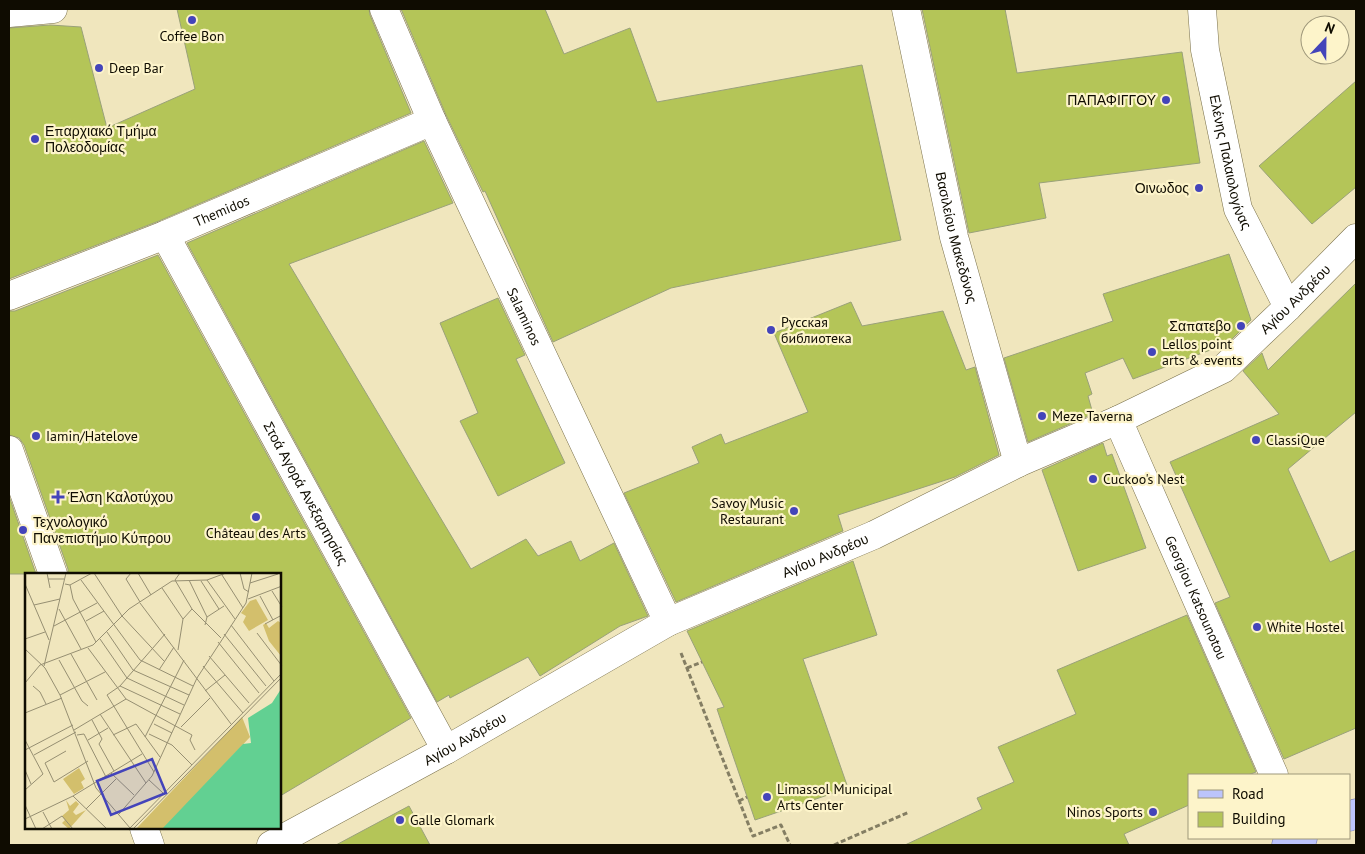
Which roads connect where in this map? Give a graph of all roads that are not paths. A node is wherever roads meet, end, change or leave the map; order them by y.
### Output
1 (53, 9) edge
2 (384, 9) edge
3 (906, 9) edge
4 (1202, 9) edge
5 (9, 14) edge
6 (432, 121) junction
7 (165, 236) junction
8 (1356, 238) edge
9 (9, 296) edge
10 (1288, 307) junction
11 (1118, 420) junction
12 (9, 450) edge
13 (1018, 463) junction
14 (53, 573) edge
15 (668, 622) junction
16 (446, 750) junction
17 (1274, 774) edge
18 (144, 829) edge
19 (150, 845) edge
20 (271, 845) edge

1 - 5 street
2 - 6 street, Salaminos
3 - 13 street, Βασιλείου Μακεδόνος
4 - 10 street, Ελένης Παλαιολογίνας
6 - 7 street, Themidos
6 - 15 street, Salaminos
7 - 9 street, Themidos
7 - 16 street, Στοά Αγορά Ανεξαρτησίας
8 - 10 street, Αγίου Ανδρέου
10 - 11 street, Αγίου Ανδρέου
11 - 13 street, Αγίου Ανδρέου
11 - 17 street, Georgiou Katsounotou
12 - 14 street
13 - 15 street, Αγίου Ανδρέου
15 - 16 street, Αγίου Ανδρέου
16 - 20 street, Αγίου Ανδρέου
18 - 19 street

